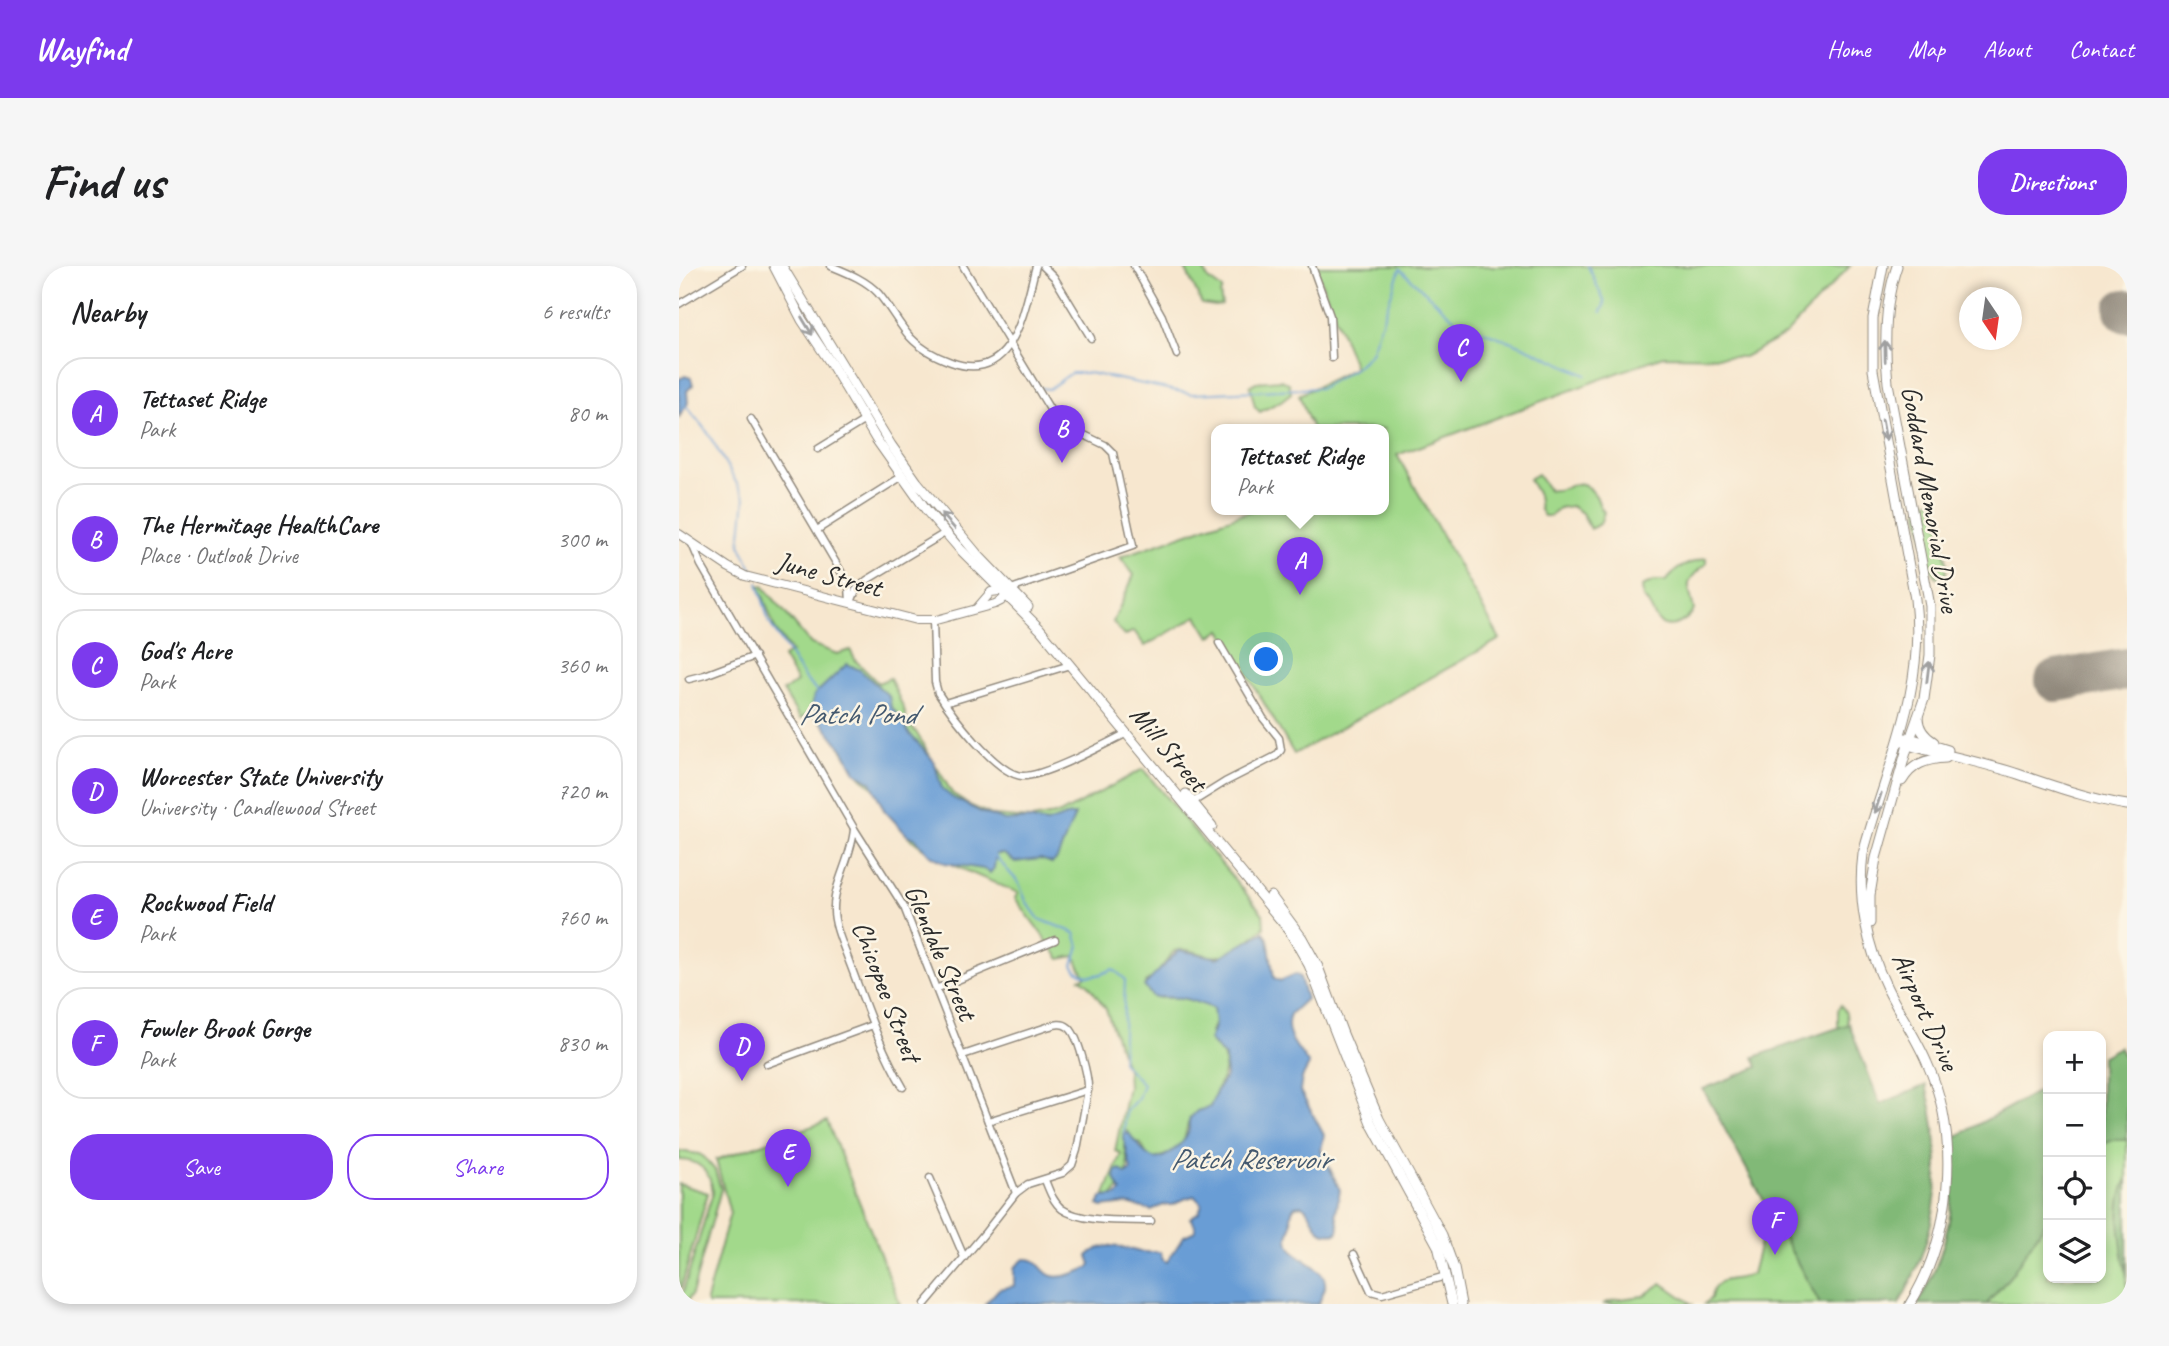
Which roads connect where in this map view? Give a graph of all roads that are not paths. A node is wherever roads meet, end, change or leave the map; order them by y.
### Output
1 (742, 266) edge
2 (775, 266) edge
3 (782, 266) edge
4 (831, 266) edge
5 (964, 266) edge
6 (1036, 266) edge
7 (1043, 266) edge
8 (1134, 266) edge
9 (1312, 266) edge
10 (1883, 266) edge
11 (1897, 266) edge
12 (679, 304) edge
13 (1091, 338) dead end
14 (1010, 344) junction
15 (1177, 355) dead end
16 (1332, 358) dead end
17 (1054, 416) junction
18 (751, 419) dead end
19 (865, 421) junction
20 (1072, 429) junction
21 (817, 449) dead end
22 (901, 477) junction
23 (817, 530) junction
24 (945, 533) junction
25 (679, 534) edge
26 (691, 542) junction
27 (1008, 591) junction
28 (850, 603) junction
29 (933, 620) junction
30 (1219, 643) dead end
31 (755, 656) junction
32 (1070, 665) junction
33 (689, 679) dead end
34 (945, 703) junction
35 (1918, 715) junction
36 (1128, 733) junction
37 (1906, 740) junction
38 (1947, 750) junction
39 (1963, 761) junction
40 (1985, 764) junction
41 (1192, 802) junction
42 (1891, 805) junction
43 (2127, 805) edge
44 (854, 828) junction
45 (1871, 939) junction
46 (1055, 940) dead end
47 (937, 988) junction
48 (1325, 996) junction
49 (873, 1025) junction
50 (963, 1055) junction
51 (767, 1064) dead end
52 (903, 1087) dead end
53 (1088, 1090) junction
54 (988, 1121) junction
55 (930, 1178) dead end
56 (1045, 1180) junction
57 (1016, 1193) junction
58 (1151, 1221) dead end
59 (1354, 1254) dead end
60 (964, 1257) junction
61 (1446, 1276) junction
62 (925, 1304) edge
63 (1452, 1304) edge
64 (1461, 1304) edge
65 (1910, 1304) edge

1 - 12 street
2 -> 19 main road, Mill Street
27 -> 3 main road, Mill Street
4 - 14 street
5 - 14 street
6 - 14 street
7 - 13 street
8 - 15 street
9 - 16 street
10 -> 37 main road, Goddard Memorial Drive
35 -> 11 main road, Goddard Memorial Drive
14 - 17 street
17 - 20 street
17 - 20 street
18 - 23 street
19 - 21 street
19 - 22 main road, Mill Street
20 - 27 street
22 - 23 street
22 - 24 main road, Mill Street
23 - 28 street
24 - 27 main road, Mill Street
24 - 28 street
25 - 26 street, June Street
26 - 28 street, June Street
26 - 31 street, Glendale Street
27 - 29 street, June Street
27 - 32 main road, Mill Street
27 - 41 main road, Mill Street
28 - 29 street, June Street
29 - 34 street
30 - 41 street
31 - 33 street
31 - 44 street, Glendale Street
32 - 34 street
32 - 36 main road, Mill Street
34 - 36 street
35 - 37 main road, Goddard Memorial Drive
35 - 38 main road
36 - 48 main road, Mill Street
37 - 38 main road, Airport Drive
37 - 39 main road, Airport Drive
37 - 42 main road, Airport Drive
37 -> 45 main road, Airport Drive
38 - 40 main road, Airport Drive
39 - 40 main road, Airport Drive
39 - 42 main road, Airport Drive
40 - 43 main road, Airport Drive
41 - 48 main road, Mill Street
42 - 45 main road, Airport Drive
44 - 47 street, Glendale Street
44 - 49 street, Chicopee Street
45 - 65 main road, Airport Drive
46 - 47 street
47 - 50 street, Glendale Street
48 - 61 main road, Mill Street
48 - 64 main road, Mill Street
49 - 51 street
49 - 52 street, Chicopee Street
50 - 53 street
50 - 54 street, Glendale Street
53 - 54 street
53 - 56 street
54 - 57 street, Glendale Street
55 - 60 street
56 - 57 street
56 - 58 street
57 - 60 street
59 - 61 street
60 - 62 street
61 - 63 main road, Mill Street

